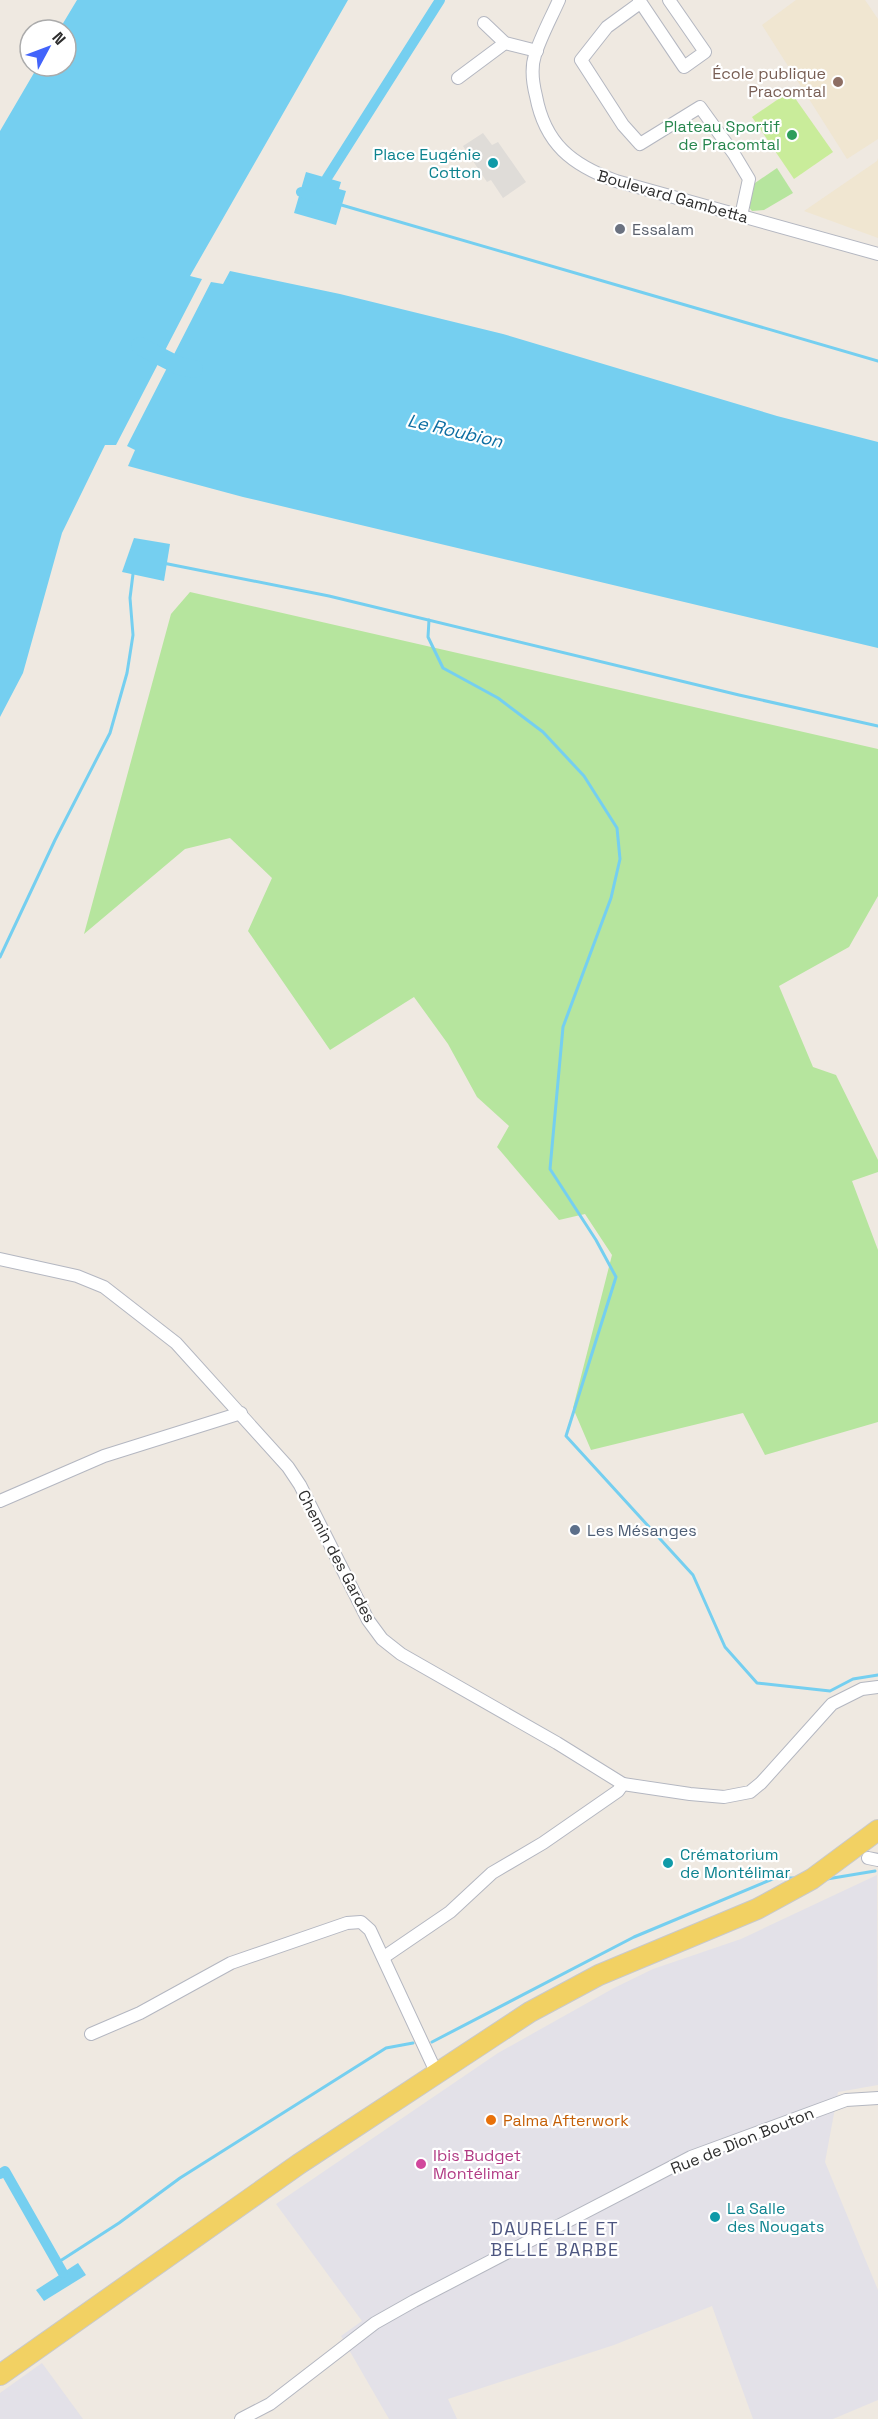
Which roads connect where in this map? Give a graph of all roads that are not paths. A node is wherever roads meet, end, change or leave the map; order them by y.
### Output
1 (560, 0) edge
2 (669, 0) edge
3 (640, 1) edge
4 (484, 23) dead end
5 (505, 44) junction
6 (537, 51) junction
7 (458, 78) dead end
8 (741, 216) junction
9 (878, 254) edge
10 (0, 1258) edge
11 (241, 1413) junction
12 (0, 1501) edge
13 (878, 1687) edge
14 (624, 1784) junction
15 (878, 1830) edge
16 (384, 1957) junction
17 (91, 2034) dead end
18 (436, 2074) junction
19 (878, 2098) edge
20 (0, 2375) edge
21 (242, 2419) edge

1 - 6 street, Boulevard Gambetta
2 - 3 street
3 - 8 street
4 - 5 street
5 - 6 street
5 - 7 street
6 - 8 street, Boulevard Gambetta
8 - 9 street, Boulevard Gambetta
10 - 11 street, Chemin des Gardes
11 - 12 street
11 - 14 street, Chemin des Gardes
13 - 14 street, Chemin des Gardes
14 - 16 street
15 - 18 main road
16 - 17 street
16 - 18 street
18 - 20 main road
19 - 21 street, Rue de Dion Bouton

